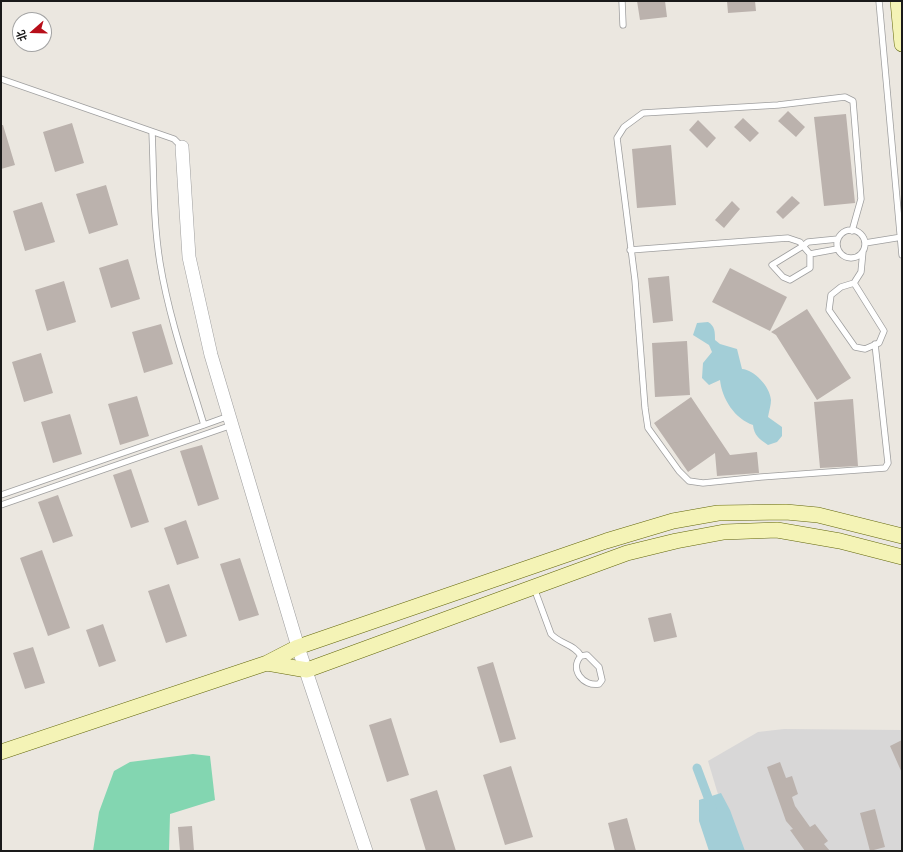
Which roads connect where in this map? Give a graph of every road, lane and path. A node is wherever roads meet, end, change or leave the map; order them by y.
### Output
1 (622, 1) edge
2 (879, 1) edge
3 (898, 1) edge
4 (623, 25) dead end
5 (902, 44) edge
6 (1, 79) edge
7 (152, 132) junction
8 (182, 147) joint
9 (852, 230) junction
10 (901, 237) edge
11 (838, 239) junction
12 (865, 243) junction
13 (803, 246) junction
14 (837, 249) junction
15 (630, 250) junction
16 (863, 251) junction
17 (810, 254) junction
18 (902, 255) edge
19 (854, 283) junction
20 (875, 344) junction
21 (231, 421) junction
22 (204, 425) junction
23 (1, 495) edge
24 (1, 505) edge
25 (902, 536) edge
26 (902, 557) edge
27 (533, 587) junction
28 (298, 647) junction
29 (581, 656) junction
30 (267, 663) junction
31 (307, 670) junction
32 (1, 752) edge
33 (366, 851) edge

1 - 4 lane
2 - 10 lane
3 - 5 main road
6 - 7 lane
7 - 8 lane
7 - 22 lane
8 - 21 street
9 - 11 lane
9 - 12 lane
9 - 15 lane
10 - 12 lane
10 - 18 lane
11 - 13 lane
11 - 14 lane
12 - 16 lane
13 - 15 lane
13 - 17 lane
13 - 17 lane
14 - 16 lane
14 - 17 lane
15 - 20 lane
16 - 19 lane
19 - 20 lane
19 - 20 lane
21 - 22 lane
21 - 24 lane
21 - 28 street
22 - 23 lane
25 - 28 main road
26 - 27 main road
27 - 29 lane
27 - 31 main road
28 - 30 main road
28 - 31 street
29 - 29 lane
30 - 31 main road
30 - 32 main road
31 - 33 street

